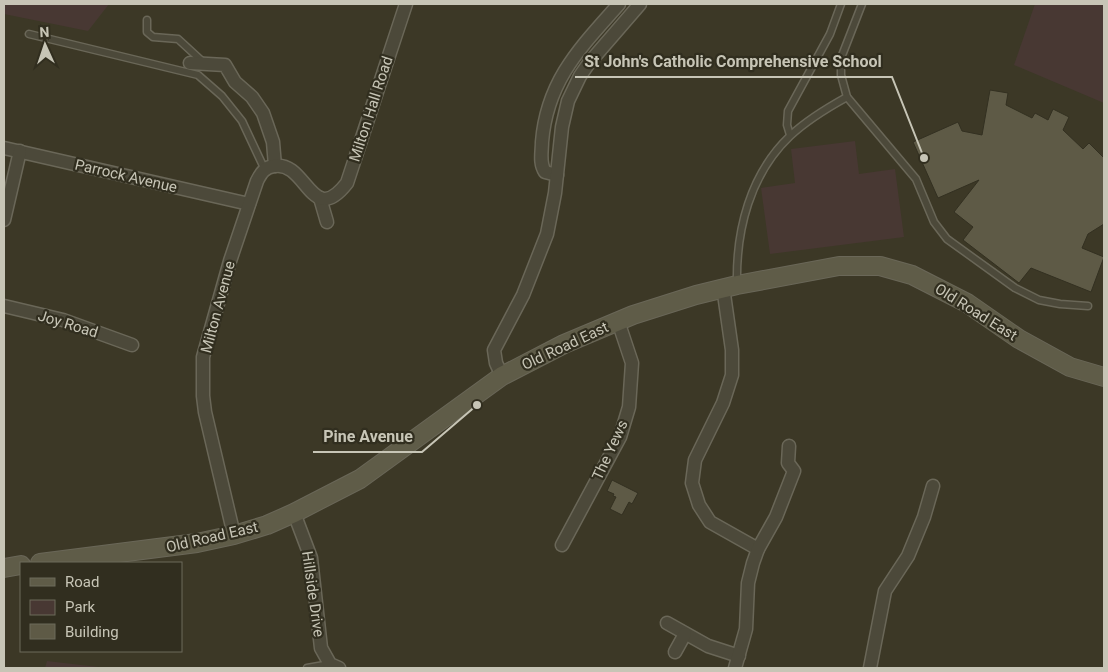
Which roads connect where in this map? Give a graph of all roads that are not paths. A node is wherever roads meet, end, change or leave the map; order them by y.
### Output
1 (406, 4) edge
2 (619, 4) edge
3 (640, 4) edge
4 (841, 4) edge
5 (862, 4) edge
6 (147, 20) dead end
7 (29, 34) dead end
8 (197, 64) joint
9 (847, 97) junction
10 (790, 135) junction
11 (4, 148) edge
12 (20, 151) junction
13 (270, 168) junction
14 (557, 175) junction
15 (320, 198) junction
16 (249, 204) junction
17 (4, 220) edge
18 (327, 222) dead end
19 (730, 286) junction
20 (4, 306) edge
21 (1088, 306) dead end
22 (618, 321) junction
23 (132, 344) dead end
24 (502, 376) junction
25 (1104, 377) edge
26 (789, 446) dead end
27 (933, 486) dead end
28 (294, 513) junction
29 (234, 535) junction
30 (562, 545) dead end
31 (758, 549) junction
32 (48, 562) edge
33 (20, 566) edge
34 (4, 568) edge
35 (667, 623) dead end
36 (685, 634) junction
37 (674, 652) dead end
38 (737, 662) edge
39 (334, 666) edge
40 (307, 668) edge
41 (870, 668) edge

1 - 15 street, Milton Hall Road
2 - 14 street
3 - 14 street
4 - 10 lane
5 - 9 lane
6 - 8 lane
7 - 13 lane
8 - 13 street
9 - 10 lane
9 - 21 lane
10 - 19 lane
11 - 12 street, Parrock Avenue
12 - 16 street, Parrock Avenue
12 - 17 street
13 - 15 street
13 - 16 street, Milton Avenue
14 - 24 street
15 - 18 street
16 - 29 street, Milton Avenue
19 - 22 main road, Old Road East
19 - 25 main road, Old Road East
19 - 31 street
20 - 23 street, Joy Road
22 - 24 main road, Old Road East
22 - 30 street, The Yews
24 - 28 main road, Old Road East
26 - 31 street
27 - 41 street
28 - 29 main road, Old Road East
28 - 39 street, Hillside Drive
29 - 32 main road, Old Road East
31 - 38 street
33 - 34 main road
35 - 36 street
36 - 37 street
36 - 38 street
39 - 40 lane

